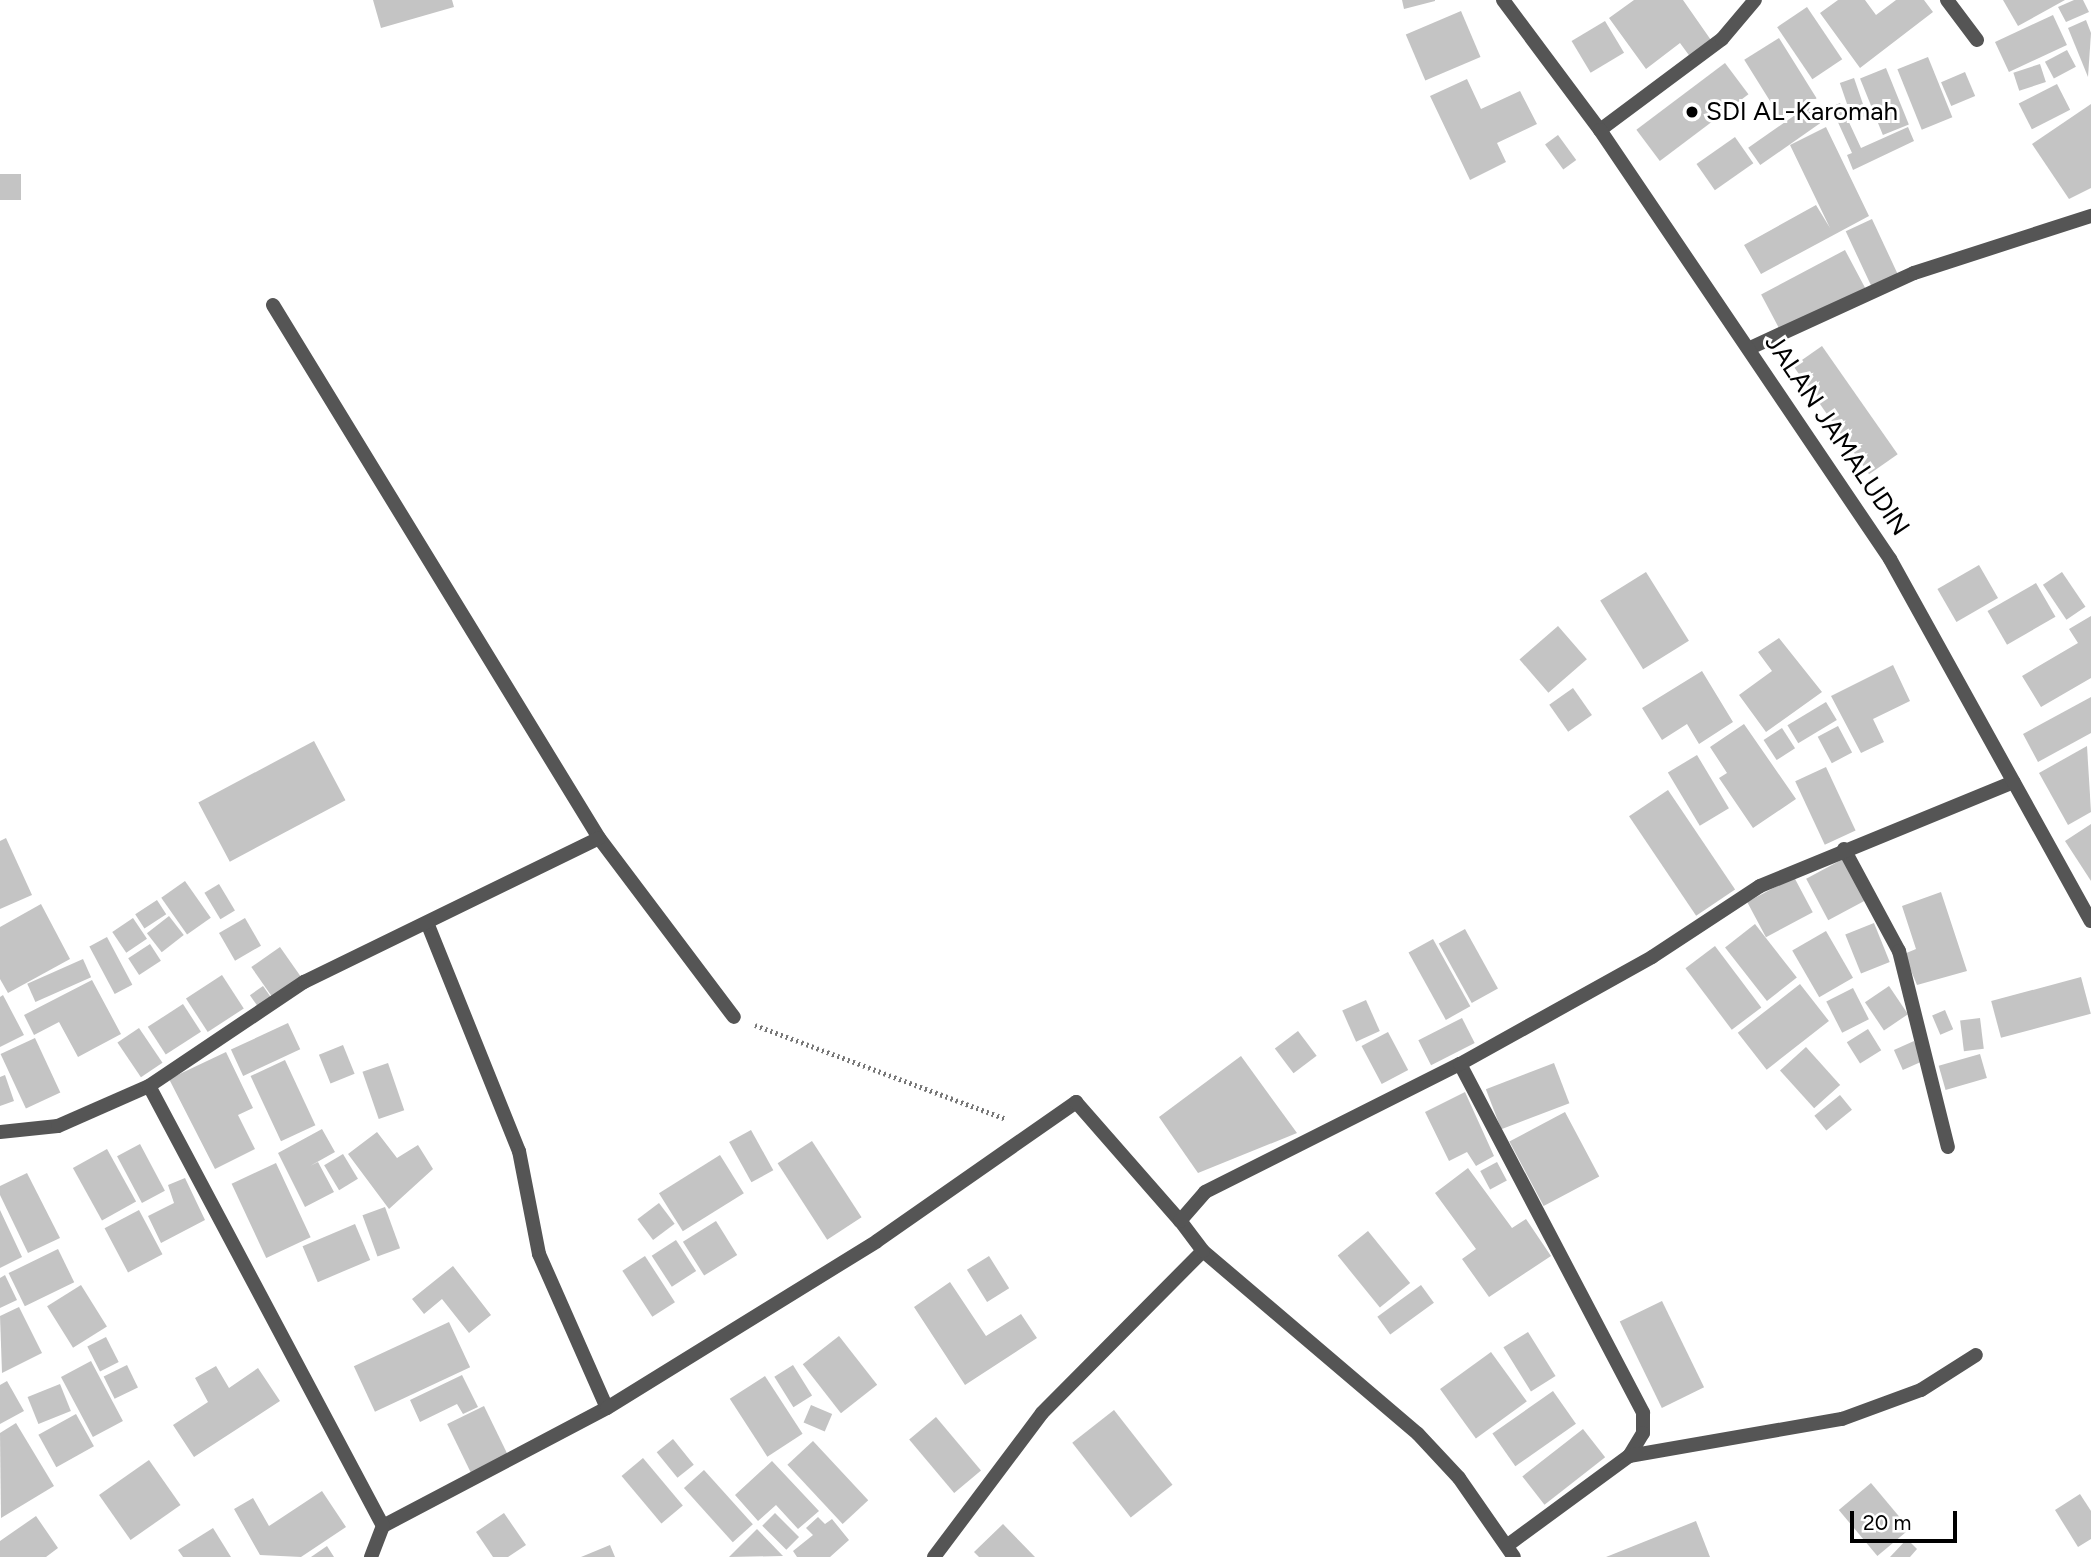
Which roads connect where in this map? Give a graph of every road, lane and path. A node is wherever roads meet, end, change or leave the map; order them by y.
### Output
1 (1503, 0) edge
2 (1755, 0) edge
3 (1947, 0) edge
4 (1977, 40) dead end
5 (1600, 130) junction
6 (2091, 216) edge
7 (273, 305) dead end
8 (1750, 348) junction
9 (2014, 782) junction
10 (599, 838) junction
11 (1844, 849) junction
12 (2091, 921) edge
13 (428, 925) junction
14 (734, 1017) joint
15 (1460, 1064) junction
16 (149, 1086) junction
17 (1040, 1129) junction
18 (0, 1132) edge
19 (1948, 1147) dead end
20 (1180, 1222) junction
21 (1203, 1251) junction
22 (1976, 1354) dead end
23 (607, 1408) junction
24 (1629, 1456) junction
25 (383, 1525) junction
26 (1511, 1551) edge
27 (371, 1557) edge
28 (934, 1557) edge

1 - 5 street, JALAN JAMALUDIN
2 - 5 street
3 - 4 street
5 - 8 street, JALAN JAMALUDIN
6 - 8 street
7 - 10 street
8 - 9 street, JALAN JAMALUDIN
9 - 11 street
9 - 12 street, JALAN JAMALUDIN
10 - 13 street
10 - 14 street
11 - 15 street
11 - 19 street
13 - 16 street
13 - 23 street
14 - 17 path
15 - 20 street
15 - 24 street
16 - 18 street
16 - 25 street
17 - 20 street
17 - 23 street
20 - 21 street
21 - 26 street
21 - 28 street
22 - 24 street
23 - 25 street
24 - 26 street
25 - 27 street

